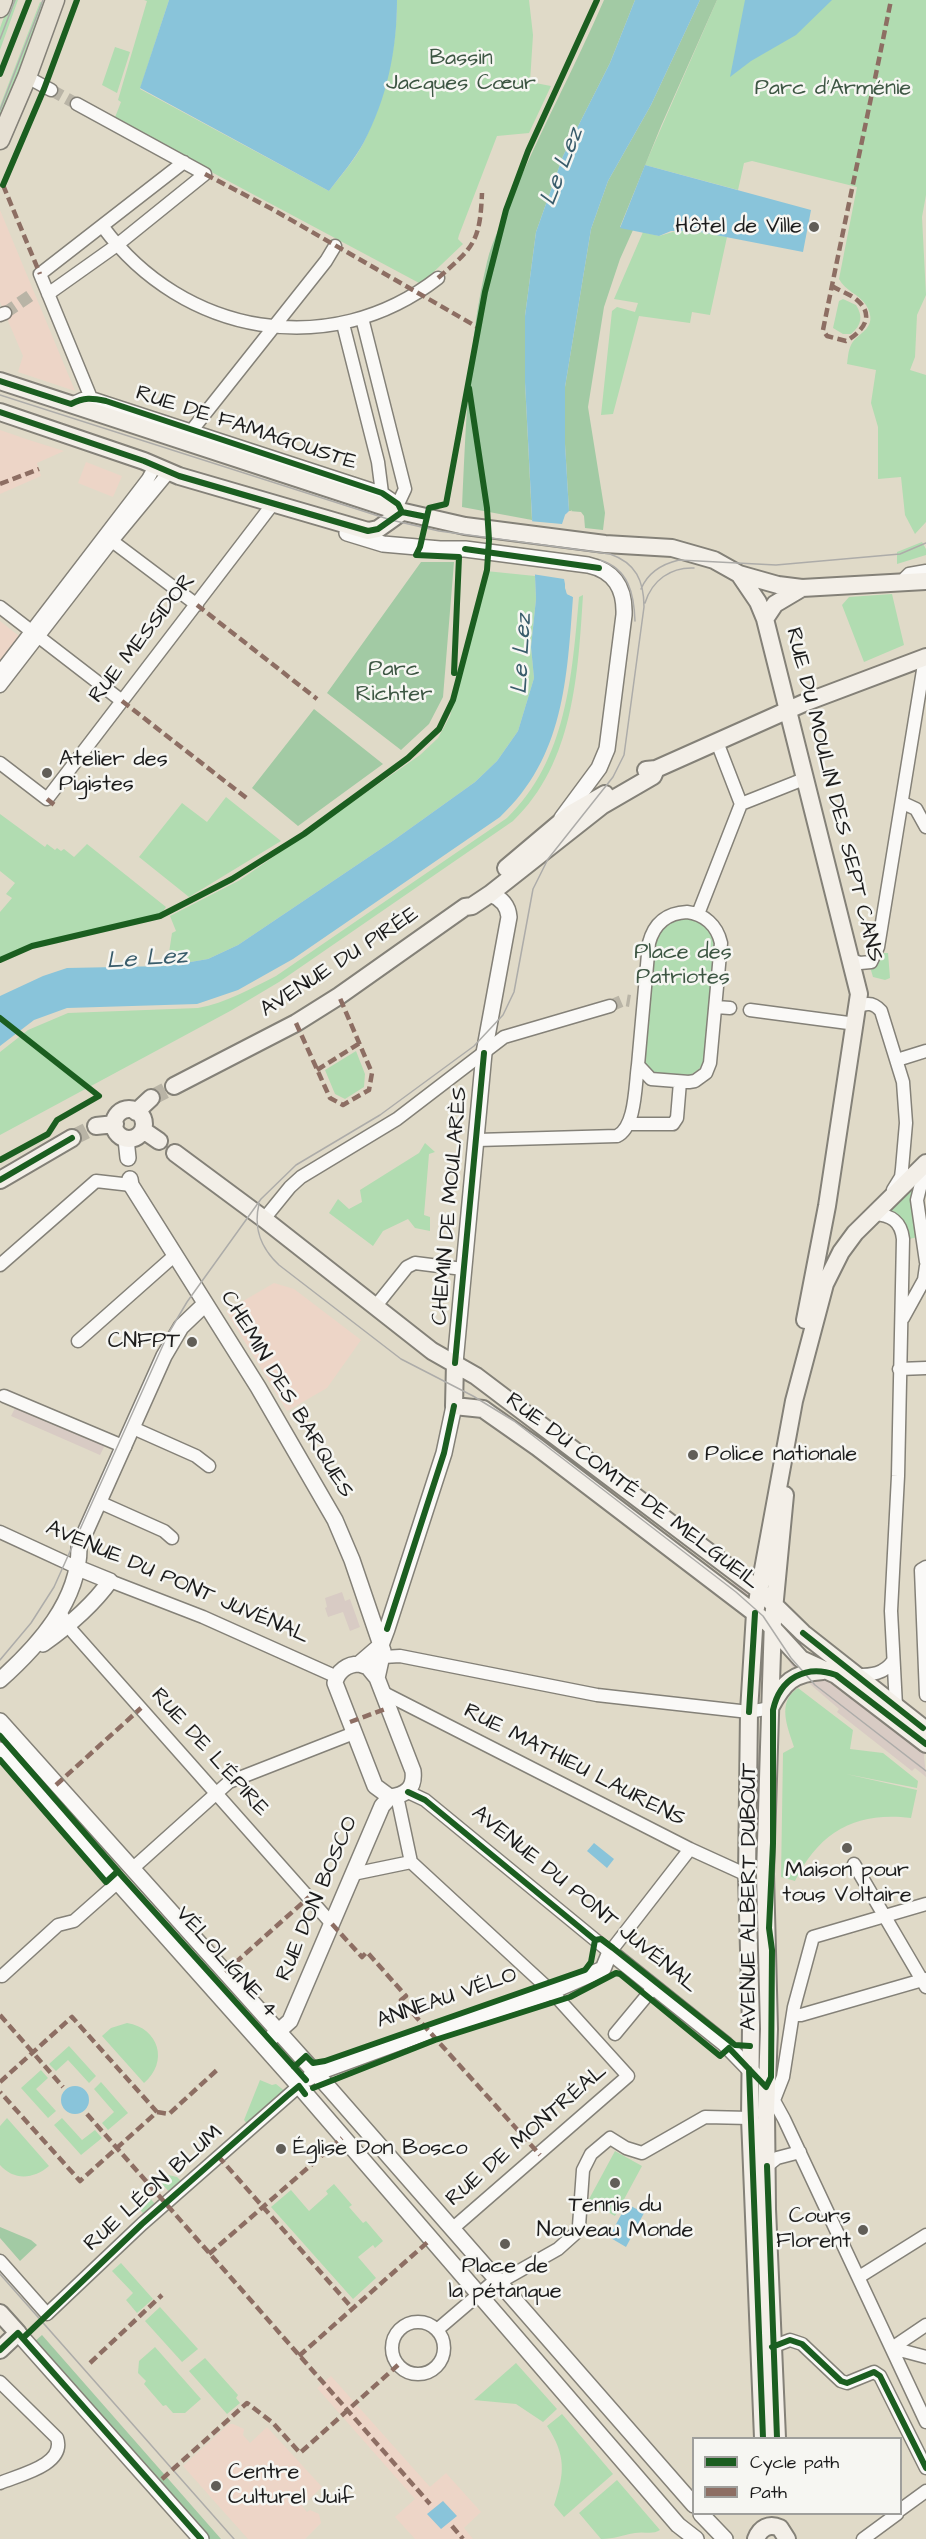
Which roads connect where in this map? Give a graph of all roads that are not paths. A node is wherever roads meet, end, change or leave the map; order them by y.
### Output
1 (3, 0) edge
2 (55, 0) edge
3 (0, 8) edge
4 (27, 77) junction
5 (51, 90) tunnel mouth
6 (77, 104) tunnel mouth
7 (0, 140) edge
8 (184, 162) junction
9 (103, 227) junction
10 (117, 245) junction
11 (334, 246) dead end
12 (438, 278) dead end
13 (42, 287) junction
14 (362, 318) junction
15 (343, 324) junction
16 (272, 326) junction
17 (0, 381) edge
18 (91, 398) junction
19 (71, 404) junction
20 (0, 412) edge
21 (192, 430) junction
22 (162, 469) junction
23 (382, 493) junction
24 (272, 505) junction
25 (400, 508) junction
26 (112, 541) junction
27 (926, 571) edge
28 (739, 574) junction
29 (903, 581) junction
30 (926, 581) edge
31 (802, 588) junction
32 (197, 605) junction
33 (0, 607) edge
34 (763, 613) junction
35 (35, 634) junction
36 (926, 657) edge
37 (0, 672) edge
38 (0, 687) edge
39 (122, 701) junction
40 (787, 711) junction
41 (717, 742) junction
42 (0, 763) edge
43 (656, 769) junction
44 (804, 779) junction
45 (903, 803) junction
46 (741, 804) junction
47 (561, 822) junction
48 (926, 827) edge
49 (490, 894) junction
50 (465, 908) junction
51 (698, 914) junction
52 (852, 960) junction
53 (859, 1000) junction
54 (630, 1001) tunnel mouth
55 (644, 1002) junction
56 (610, 1006) tunnel mouth
57 (717, 1007) junction
58 (730, 1008) dead end
59 (750, 1010) dead end
60 (856, 1024) junction
61 (926, 1051) edge
62 (484, 1053) junction
63 (897, 1060) junction
64 (638, 1065) junction
65 (680, 1082) junction
66 (174, 1086) tunnel mouth
67 (151, 1098) tunnel mouth
68 (136, 1112) junction
69 (115, 1124) junction
70 (629, 1124) junction
71 (96, 1126) tunnel mouth
72 (143, 1130) junction
73 (72, 1138) tunnel mouth
74 (126, 1139) junction
75 (477, 1140) junction
76 (159, 1141) dead end
77 (175, 1153) dead end
78 (128, 1158) dead end
79 (926, 1163) edge
80 (0, 1180) edge
81 (131, 1182) joint
82 (877, 1211) junction
83 (264, 1219) junction
84 (825, 1220) junction
85 (855, 1233) junction
86 (926, 1250) edge
87 (903, 1252) junction
88 (174, 1256) junction
89 (926, 1264) edge
90 (0, 1265) edge
91 (463, 1269) junction
92 (205, 1304) junction
93 (375, 1307) junction
94 (903, 1318) junction
95 (78, 1341) dead end
96 (455, 1363) junction
97 (926, 1368) edge
98 (899, 1369) junction
99 (4, 1396) dead end
100 (794, 1401) junction
101 (454, 1406) junction
102 (133, 1428) junction
103 (788, 1435) junction
104 (125, 1447) junction
105 (209, 1466) dead end
106 (99, 1502) junction
107 (3, 1532) edge
108 (172, 1538) dead end
109 (765, 1549) junction
110 (926, 1567) edge
111 (78, 1568) junction
112 (735, 1572) junction
113 (110, 1581) junction
114 (759, 1590) junction
115 (774, 1604) junction
116 (61, 1607) junction
117 (755, 1613) junction
118 (67, 1625) junction
119 (774, 1628) junction
120 (382, 1651) junction
121 (31, 1652) junction
122 (925, 1654) edge
123 (893, 1661) junction
124 (359, 1664) junction
125 (824, 1671) junction
126 (856, 1675) junction
127 (337, 1677) junction
128 (0, 1680) edge
129 (380, 1685) junction
130 (926, 1695) edge
131 (896, 1706) junction
132 (770, 1708) junction
133 (749, 1712) junction
134 (0, 1721) edge
135 (925, 1731) edge
136 (748, 1732) junction
137 (769, 1732) junction
138 (354, 1733) junction
139 (0, 1750) edge
140 (217, 1794) junction
141 (398, 1795) junction
142 (690, 1849) junction
143 (411, 1863) junction
144 (854, 1864) dead end
145 (132, 1869) junction
146 (353, 1874) junction
147 (747, 1875) junction
148 (112, 1887) junction
149 (926, 1904) edge
150 (885, 1917) junction
151 (332, 1924) junction
152 (610, 1952) junction
153 (2, 1976) dead end
154 (925, 1982) edge
155 (654, 1987) junction
156 (552, 1992) junction
157 (793, 2014) junction
158 (769, 2030) junction
159 (278, 2031) junction
160 (615, 2034) dead end
161 (263, 2046) junction
162 (750, 2046) junction
163 (729, 2048) junction
164 (749, 2069) junction
165 (316, 2073) junction
166 (298, 2086) junction
167 (770, 2093) junction
168 (750, 2118) junction
169 (800, 2152) junction
170 (766, 2166) junction
171 (402, 2172) junction
172 (386, 2188) junction
173 (452, 2229) junction
174 (926, 2235) edge
175 (0, 2261) edge
176 (859, 2277) junction
177 (497, 2281) junction
178 (477, 2295) junction
179 (0, 2313) edge
180 (926, 2325) edge
181 (437, 2330) junction
182 (18, 2333) junction
183 (772, 2348) junction
184 (892, 2348) junction
185 (0, 2350) edge
186 (926, 2358) edge
187 (0, 2382) edge
188 (926, 2422) edge
189 (763, 2437) edge
190 (777, 2437) edge
191 (926, 2468) edge
192 (0, 2483) edge
193 (926, 2491) edge
194 (692, 2504) edge
195 (902, 2509) edge
196 (692, 2512) edge
197 (702, 2515) edge
198 (783, 2515) edge
199 (896, 2515) edge
200 (678, 2525) junction
201 (762, 2527) edge
202 (785, 2535) edge
203 (201, 2539) edge
204 (696, 2539) edge
205 (725, 2539) edge
206 (863, 2539) edge

1 - 3 main road
2 - 4 main road
4 - 5 street
4 - 7 main road
6 - 8 street
8 - 9 street
8 - 10 street
9 - 10 street
9 - 13 street
10 - 13 street
10 - 16 street
11 - 16 street
12 - 14 street
13 - 18 street
14 - 15 street
14 - 25 street
15 - 16 street
15 - 23 street
16 - 21 street
17 - 19 main road
18 - 19 street
18 - 21 street, RUE DE FAMAGOUSTE
19 - 25 main road
20 - 22 main road
21 - 23 street, RUE DE FAMAGOUSTE
22 - 24 main road
22 - 26 street
22 - 35 street
23 - 25 street, RUE DE FAMAGOUSTE
24 - 25 main road
24 - 32 street, RUE MESSIDOR
24 - 47 street, AVENUE DU PIRÉE
25 - 28 main road
26 - 32 street
26 - 35 street
27 - 29 street
28 - 31 main road
28 - 34 main road, RUE DU MOULIN DES SEPT CANS
29 - 30 main road
29 - 31 main road
31 - 34 main road
32 - 39 street, RUE MESSIDOR
33 - 35 street
34 - 40 main road, RUE DU MOULIN DES SEPT CANS
35 - 37 street
35 - 38 street
35 - 39 street
36 - 40 main road
36 - 45 street
39 - 42 street, RUE MESSIDOR
40 - 41 main road
40 - 44 main road, RUE DU MOULIN DES SEPT CANS
41 - 43 main road
41 - 46 street
43 - 47 main road
43 - 49 main road, AVENUE DU PIRÉE
44 - 46 street
44 - 52 main road, RUE DU MOULIN DES SEPT CANS
45 - 48 street
45 - 52 street
46 - 51 street
47 - 50 main road, AVENUE DU PIRÉE
49 - 50 main road, AVENUE DU PIRÉE
49 - 62 street, CHEMIN DE MOULARÈS
50 - 66 main road, AVENUE DU PIRÉE
51 - 55 street
51 - 57 street
52 - 53 main road, RUE DU MOULIN DES SEPT CANS
53 - 60 main road, RUE DU MOULIN DES SEPT CANS
53 - 63 street
54 - 55 street
55 - 64 street
56 - 62 street
57 - 58 street
57 - 65 street
59 - 60 street
60 - 84 main road, RUE DU MOULIN DES SEPT CANS
61 - 63 street
62 - 75 street, CHEMIN DE MOULARÈS
62 - 83 street
63 - 82 street
64 - 65 street
64 - 70 street
65 - 70 street
67 - 68 main road
68 - 69 main road
68 - 72 main road
69 - 71 main road
69 - 74 main road
70 - 75 street
72 - 74 main road
72 - 76 main road
73 - 80 main road
74 - 78 street
75 - 91 street, CHEMIN DE MOULARÈS
77 - 83 main road, RUE DU COMTÉ DE MELGUEIL
79 - 82 main road, AVENUE ALBERT DUBOUT
79 - 86 street
81 - 88 street, CHEMIN DES BARQUES
81 - 90 street
82 - 85 main road, AVENUE ALBERT DUBOUT
82 - 87 street
83 - 93 main road, RUE DU COMTÉ DE MELGUEIL
84 - 85 main road
84 - 100 main road, RUE DU MOULIN DES SEPT CANS
85 - 100 main road, AVENUE ALBERT DUBOUT
86 - 87 street
86 - 89 street
87 - 94 street
88 - 92 street, CHEMIN DES BARQUES
88 - 95 street
89 - 94 street
91 - 93 street
91 - 96 street, CHEMIN DE MOULARÈS
92 - 102 street
92 - 120 street, CHEMIN DES BARQUES
93 - 96 main road, RUE DU COMTÉ DE MELGUEIL
94 - 98 street
96 - 101 main road, CHEMIN DE MOULARÈS
96 - 112 main road, RUE DU COMTÉ DE MELGUEIL
97 - 98 street
98 - 123 street
99 - 104 street
100 - 103 main road, AVENUE ALBERT DUBOUT
101 - 117 main road, RUE DU COMTÉ DE MELGUEIL
101 - 120 street, CHEMIN DE MOULARÈS
102 - 104 street
102 - 105 street
103 - 109 main road, AVENUE ALBERT DUBOUT
103 - 115 main road, AVENUE ALBERT DUBOUT
104 - 106 street
106 - 108 street
106 - 111 street
107 - 111 street, AVENUE DU PONT JUVÉNAL
109 - 112 main road
109 - 114 main road, AVENUE ALBERT DUBOUT
110 - 122 street
111 - 113 street, AVENUE DU PONT JUVÉNAL
111 - 116 street
112 - 114 main road, RUE DU COMTÉ DE MELGUEIL
113 - 118 street
113 - 127 street, AVENUE DU PONT JUVÉNAL
114 - 115 main road, RUE DU COMTÉ DE MELGUEIL
114 - 117 main road, AVENUE ALBERT DUBOUT
115 - 119 main road, AVENUE ALBERT DUBOUT
115 - 126 main road, RUE DU COMTÉ DE MELGUEIL
116 - 118 street, RUE DE L'ÉPIRE
116 - 121 street
117 - 119 main road
117 - 133 main road, RUE DU COMTÉ DE MELGUEIL
118 - 121 street
118 - 140 street, RUE DE L'ÉPIRE
119 - 125 main road
119 - 132 main road, AVENUE ALBERT DUBOUT
120 - 124 street
120 - 129 street, CHEMIN DE MOULARÈS
120 - 133 street
121 - 128 street
122 - 130 street
123 - 126 street
123 - 131 street
124 - 127 street
124 - 129 street
125 - 132 main road
125 - 135 main road
126 - 131 main road, RUE DU COMTÉ DE MELGUEIL
127 - 138 street
129 - 141 street
129 - 142 street, RUE MATHIEU LAURENS
131 - 135 main road, RUE DU COMTÉ DE MELGUEIL
132 - 133 street
132 - 137 main road, AVENUE ALBERT DUBOUT
133 - 136 main road, RUE DU COMTÉ DE MELGUEIL
134 - 145 street
136 - 137 main road
136 - 147 main road, RUE DU COMTÉ DE MELGUEIL
137 - 158 main road, AVENUE ALBERT DUBOUT
138 - 140 street
138 - 141 street
139 - 148 street
140 - 145 street
140 - 151 street, RUE DE L'ÉPIRE
141 - 143 street
141 - 146 street, RUE DON BOSCO
141 - 152 street, AVENUE DU PONT JUVÉNAL
142 - 147 street, RUE MATHIEU LAURENS
142 - 152 street
143 - 146 street
143 - 156 street, RUE DE MONTRÉAL
144 - 150 street
145 - 148 street
145 - 159 street
146 - 151 street, RUE DON BOSCO
147 - 162 main road, RUE DU COMTÉ DE MELGUEIL
148 - 153 street
148 - 161 street
149 - 150 street
150 - 154 street
150 - 157 street
151 - 159 street, RUE DON BOSCO
152 - 155 street, AVENUE DU PONT JUVÉNAL
152 - 156 street, RUE LÉON BLUM
154 - 157 street
155 - 160 street
155 - 163 street, AVENUE DU PONT JUVÉNAL
156 - 165 street, RUE LÉON BLUM
156 - 173 street, RUE DE MONTRÉAL
157 - 167 street
158 - 162 street
158 - 167 main road, AVENUE ALBERT DUBOUT
159 - 161 street, RUE DON BOSCO
159 - 165 street
161 - 166 street
162 - 163 street
162 - 164 main road, RUE DU COMTÉ DE MELGUEIL
163 - 164 street, AVENUE DU PONT JUVÉNAL
164 - 167 street, AVENUE DU PONT JUVÉNAL
164 - 168 main road, RUE DU COMTÉ DE MELGUEIL
165 - 166 street, RUE LÉON BLUM
165 - 171 street
166 - 172 street
166 - 175 street, RUE LÉON BLUM
167 - 169 street, AVENUE DU PONT JUVÉNAL
167 - 170 main road, AVENUE ALBERT DUBOUT
168 - 177 street
168 - 189 main road, RUE DU COMTÉ DE MELGUEIL
169 - 170 street
169 - 176 street, AVENUE DU PONT JUVÉNAL
170 - 183 main road, AVENUE ALBERT DUBOUT
171 - 172 street
171 - 173 street
172 - 178 street
173 - 177 street
174 - 176 street
176 - 184 street, AVENUE DU PONT JUVÉNAL
177 - 178 street
177 - 194 street
178 - 181 street
178 - 200 street
179 - 182 main road
180 - 184 street
181 - 181 street
182 - 185 main road
182 - 203 street
183 - 190 main road, AVENUE ALBERT DUBOUT
183 - 191 street
184 - 186 street
184 - 188 street, AVENUE DU PONT JUVÉNAL
187 - 192 street
193 - 195 street
196 - 200 street
197 - 205 street
198 - 202 main road
199 - 206 street
200 - 204 street
201 - 202 main road

